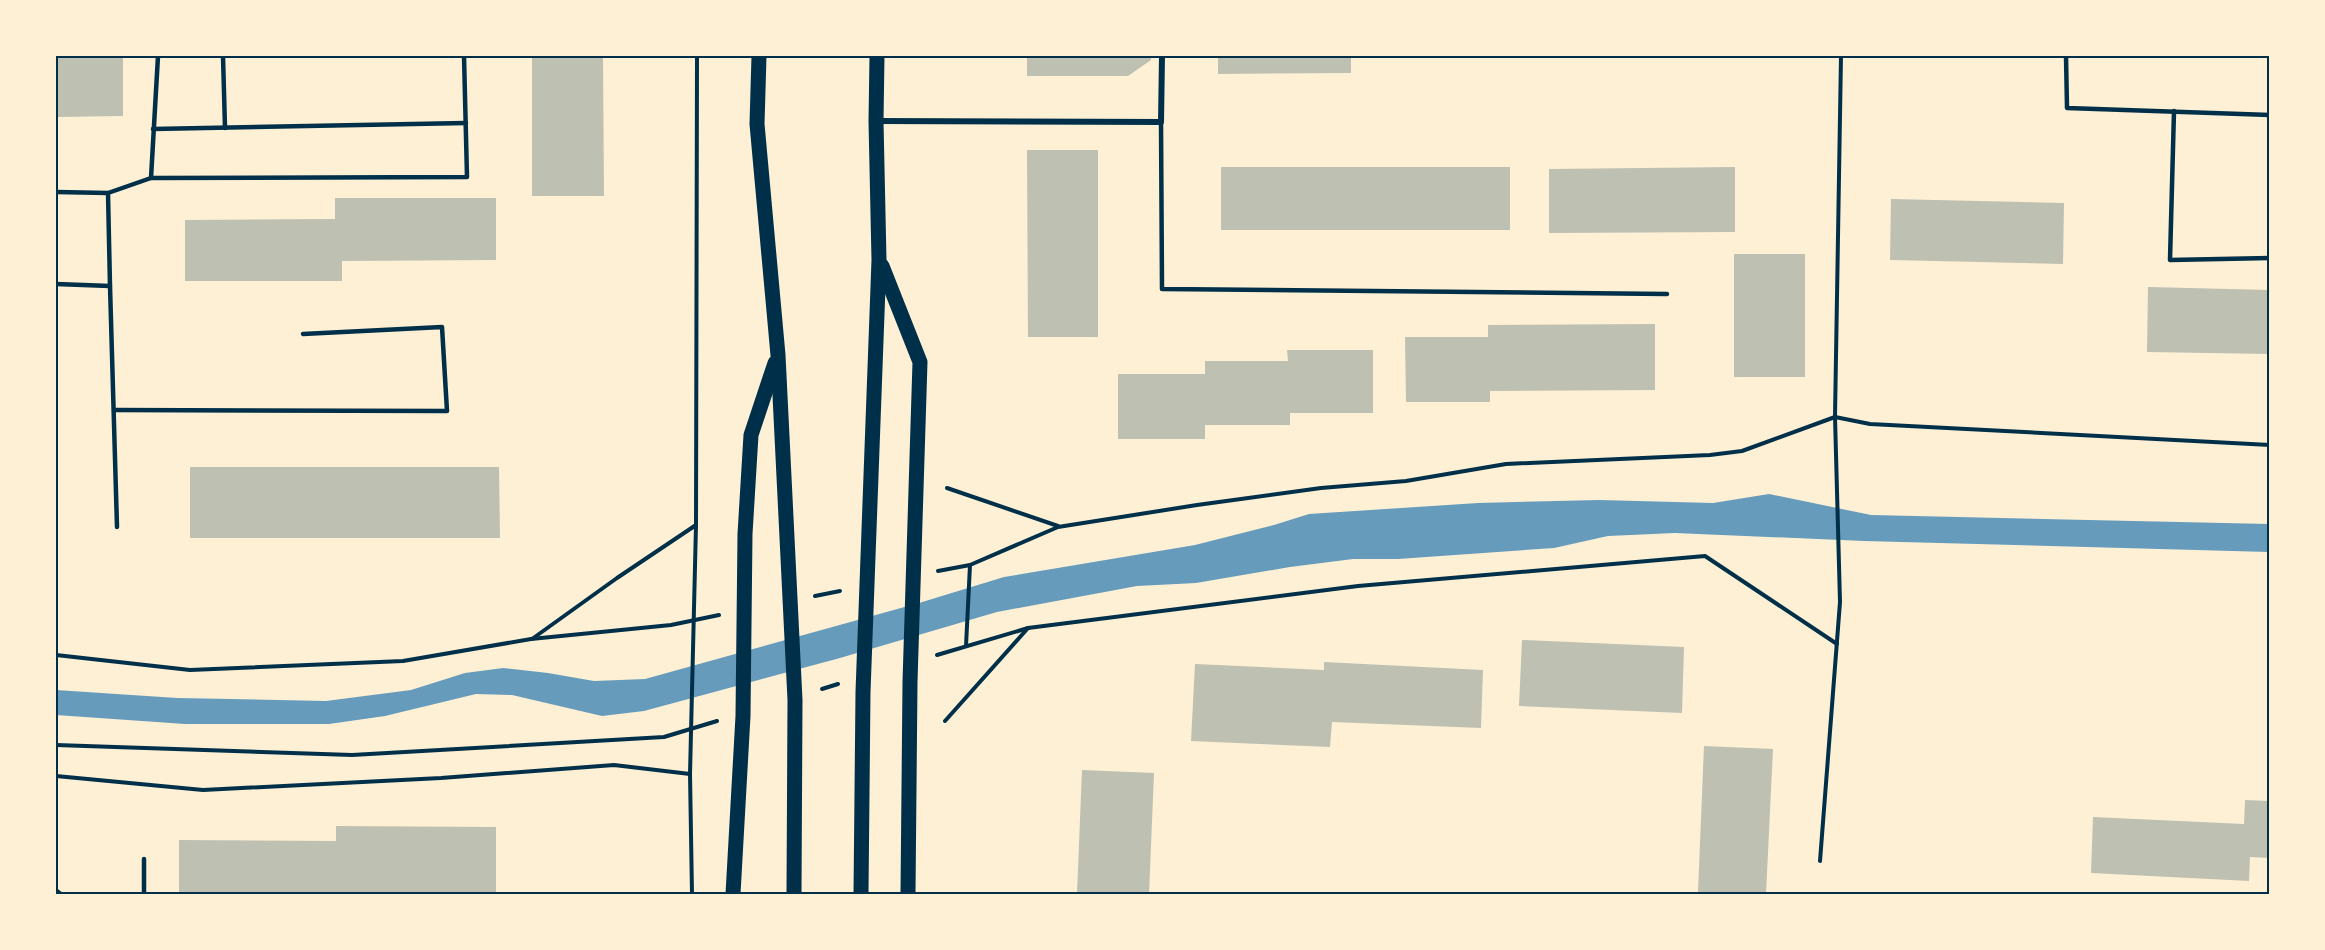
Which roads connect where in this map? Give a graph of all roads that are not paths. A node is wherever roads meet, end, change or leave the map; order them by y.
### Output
1 (158, 56) edge
2 (223, 56) edge
3 (464, 56) edge
4 (759, 56) edge
5 (877, 56) edge
6 (1162, 56) edge
7 (2066, 56) edge
8 (2174, 111) junction
9 (2269, 115) edge
10 (876, 121) junction
11 (1161, 122) junction
12 (466, 123) junction
13 (225, 128) junction
14 (153, 129) junction
15 (2270, 133) edge
16 (151, 178) junction
17 (56, 192) edge
18 (108, 193) junction
19 (2270, 258) edge
20 (879, 260) junction
21 (56, 284) edge
22 (110, 286) junction
23 (1667, 294) dead end
24 (303, 334) dead end
25 (778, 355) junction
26 (114, 410) junction
27 (117, 527) dead end
28 (144, 859) dead end
29 (144, 894) edge
30 (733, 894) edge
31 (794, 894) edge
32 (861, 894) edge
33 (908, 894) edge

1 - 14 lane
2 - 13 lane
3 - 12 lane
4 - 25 main road
5 - 10 main road
6 - 11 street
7 - 8 lane
8 - 9 lane
8 - 19 lane
9 - 15 lane
10 - 11 street
10 - 20 main road
11 - 23 lane
12 - 13 lane
12 - 16 lane
13 - 14 lane
14 - 16 lane
16 - 18 lane
17 - 18 lane
18 - 22 lane
20 - 32 main road
20 - 33 main road
21 - 22 lane
22 - 26 lane
24 - 26 lane
25 - 30 main road
25 - 31 main road
26 - 27 lane
28 - 29 lane

